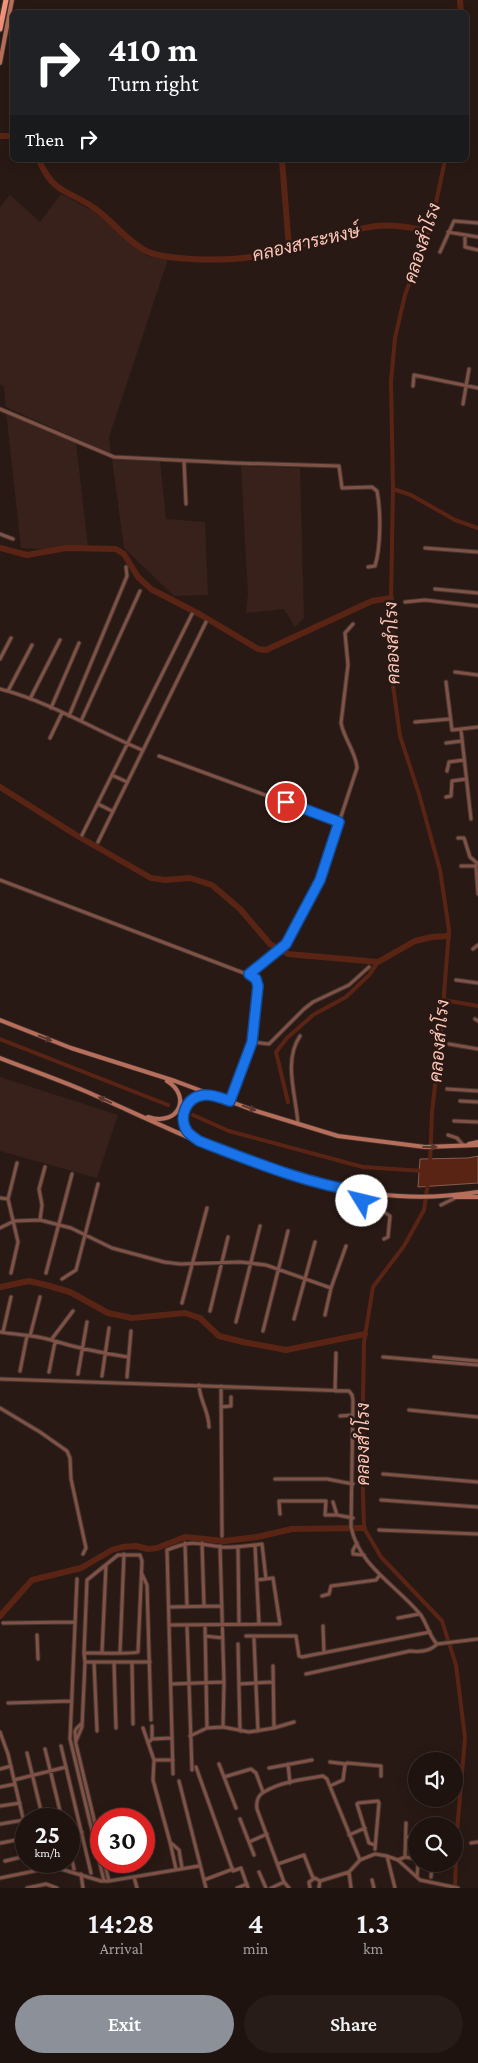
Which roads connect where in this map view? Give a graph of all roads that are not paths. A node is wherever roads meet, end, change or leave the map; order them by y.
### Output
1 (6, 0) edge
2 (11, 0) edge
3 (0, 29) edge
4 (0, 50) edge
5 (0, 63) edge
6 (478, 223) edge
7 (448, 232) junction
8 (466, 235) junction
9 (478, 237) edge
10 (478, 250) edge
11 (440, 252) dead end
12 (469, 369) dead end
13 (413, 386) dead end
14 (466, 386) junction
15 (478, 388) edge
16 (463, 404) dead end
17 (0, 409) edge
18 (184, 461) junction
19 (186, 504) dead end
20 (0, 534) edge
21 (13, 539) dead end
22 (424, 548) dead end
23 (478, 552) edge
24 (368, 567) dead end
25 (126, 568) dead end
26 (435, 589) dead end
27 (140, 591) dead end
28 (478, 593) edge
29 (405, 602) dead end
30 (478, 606) edge
31 (192, 614) dead end
32 (206, 622) dead end
33 (352, 624) dead end
34 (11, 638) dead end
35 (60, 640) dead end
36 (79, 643) dead end
37 (32, 645) dead end
38 (0, 659) edge
39 (455, 672) dead end
40 (478, 675) edge
41 (446, 682) dead end
42 (0, 689) edge
43 (8, 691) junction
44 (30, 699) junction
45 (51, 708) junction
46 (62, 713) junction
47 (69, 716) junction
48 (450, 719) junction
49 (81, 721) junction
50 (415, 722) dead end
51 (478, 727) edge
52 (461, 730) junction
53 (50, 738) dead end
54 (462, 741) junction
55 (446, 743) dead end
56 (128, 744) junction
57 (142, 750) junction
58 (159, 756) dead end
59 (464, 760) junction
60 (447, 771) dead end
61 (112, 775) junction
62 (466, 779) junction
63 (127, 782) junction
64 (446, 797) dead end
65 (98, 804) junction
66 (112, 811) junction
67 (471, 819) dead end
68 (339, 822) junction
69 (82, 834) dead end
70 (458, 838) dead end
71 (98, 842) dead end
72 (477, 864) edge
73 (461, 866) dead end
74 (0, 880) edge
75 (478, 894) edge
76 (478, 945) edge
77 (473, 949) dead end
78 (369, 967) dead end
79 (249, 974) junction
80 (456, 980) dead end
81 (478, 983) edge
82 (0, 1020) edge
83 (300, 1036) dead end
84 (252, 1042) junction
85 (449, 1044) dead end
86 (478, 1049) edge
87 (0, 1058) edge
88 (161, 1077) junction
89 (447, 1089) dead end
90 (478, 1091) edge
91 (216, 1096) junction
92 (230, 1101) junction
93 (460, 1101) dead end
94 (478, 1102) edge
95 (131, 1111) junction
96 (454, 1121) dead end
97 (478, 1122) edge
98 (298, 1124) junction
99 (448, 1135) dead end
100 (199, 1141) junction
101 (478, 1143) edge
102 (459, 1146) junction
103 (16, 1163) dead end
104 (45, 1167) dead end
105 (72, 1174) dead end
106 (98, 1184) dead end
107 (362, 1192) junction
108 (478, 1192) edge
109 (450, 1196) junction
110 (456, 1197) junction
111 (478, 1197) edge
112 (0, 1198) edge
113 (8, 1199) junction
114 (441, 1205) dead end
115 (207, 1208) dead end
116 (40, 1220) junction
117 (14, 1221) junction
118 (59, 1224) junction
119 (260, 1226) dead end
120 (0, 1228) edge
121 (288, 1231) dead end
122 (85, 1235) junction
123 (228, 1237) dead end
124 (384, 1239) dead end
125 (315, 1242) dead end
126 (346, 1246) dead end
127 (222, 1262) junction
128 (193, 1263) junction
129 (251, 1263) junction
130 (278, 1268) junction
131 (12, 1273) dead end
132 (46, 1273) dead end
133 (62, 1279) dead end
134 (305, 1279) junction
135 (331, 1288) junction
136 (40, 1297) dead end
137 (11, 1298) dead end
138 (182, 1303) dead end
139 (73, 1311) dead end
140 (210, 1311) dead end
141 (325, 1315) dead end
142 (294, 1319) dead end
143 (88, 1322) dead end
144 (236, 1322) dead end
145 (109, 1328) dead end
146 (131, 1331) dead end
147 (263, 1331) dead end
148 (1, 1332) edge
149 (29, 1336) junction
150 (53, 1341) junction
151 (81, 1349) junction
152 (336, 1353) dead end
153 (106, 1354) junction
154 (128, 1357) junction
155 (383, 1357) dead end
156 (434, 1357) dead end
157 (478, 1363) edge
158 (20, 1371) dead end
159 (49, 1372) dead end
160 (78, 1374) dead end
161 (102, 1376) dead end
162 (127, 1377) dead end
163 (0, 1379) edge
164 (199, 1384) junction
165 (221, 1386) junction
166 (335, 1391) junction
167 (231, 1397) dead end
168 (221, 1407) junction
169 (0, 1408) edge
170 (409, 1410) dead end
171 (353, 1415) junction
172 (340, 1416) dead end
173 (478, 1417) edge
174 (209, 1427) dead end
175 (384, 1474) dead end
176 (276, 1479) dead end
177 (478, 1482) edge
178 (353, 1484) junction
179 (381, 1500) dead end
180 (333, 1502) dead end
181 (478, 1506) edge
182 (280, 1514) dead end
183 (337, 1515) junction
184 (352, 1518) junction
185 (379, 1530) dead end
186 (478, 1534) edge
187 (222, 1536) dead end
188 (357, 1542) junction
189 (185, 1543) junction
190 (202, 1543) junction
191 (255, 1545) junction
192 (220, 1546) junction
193 (238, 1547) junction
194 (83, 1554) dead end
195 (124, 1554) junction
196 (364, 1555) junction
197 (106, 1564) junction
198 (142, 1574) junction
199 (380, 1575) junction
200 (77, 1579) dead end
201 (266, 1579) junction
202 (256, 1580) junction
203 (322, 1596) dead end
204 (204, 1606) junction
205 (222, 1606) junction
206 (187, 1607) junction
207 (169, 1608) junction
208 (420, 1614) junction
209 (398, 1618) dead end
210 (75, 1622) junction
211 (3, 1623) dead end
212 (222, 1624) junction
213 (239, 1624) junction
214 (259, 1624) junction
215 (169, 1625) junction
216 (186, 1625) junction
217 (205, 1625) junction
218 (323, 1626) dead end
219 (430, 1632) junction
220 (37, 1634) dead end
221 (205, 1636) junction
222 (246, 1636) dead end
223 (223, 1638) junction
224 (254, 1639) dead end
225 (478, 1639) edge
226 (238, 1644) dead end
227 (437, 1644) junction
228 (102, 1652) junction
229 (120, 1652) junction
230 (84, 1653) junction
231 (324, 1653) junction
232 (38, 1659) dead end
233 (85, 1662) junction
234 (94, 1662) junction
235 (114, 1662) junction
236 (132, 1662) junction
237 (150, 1662) junction
238 (273, 1666) dead end
239 (306, 1674) dead end
240 (224, 1682) junction
241 (273, 1682) junction
242 (207, 1683) junction
243 (256, 1683) junction
244 (171, 1684) junction
245 (188, 1684) junction
246 (239, 1684) junction
247 (72, 1701) junction
248 (8, 1703) dead end
249 (151, 1720) dead end
250 (294, 1722) dead end
251 (82, 1724) junction
252 (133, 1724) dead end
253 (152, 1726) dead end
254 (223, 1727) junction
255 (116, 1728) dead end
256 (143, 1728) dead end
257 (207, 1728) junction
258 (274, 1728) junction
259 (97, 1731) dead end
260 (240, 1731) junction
261 (258, 1731) junction
262 (0, 1732) edge
263 (190, 1736) junction
264 (172, 1738) junction
265 (152, 1739) junction
266 (76, 1741) junction
267 (148, 1743) junction
268 (61, 1746) dead end
269 (6, 1749) junction
270 (44, 1749) dead end
271 (0, 1750) edge
272 (27, 1753) dead end
273 (154, 1760) junction
274 (173, 1760) junction
275 (312, 1760) dead end
276 (330, 1762) dead end
277 (219, 1764) dead end
278 (288, 1764) junction
279 (346, 1764) junction
280 (11, 1766) junction
281 (66, 1767) junction
282 (196, 1767) dead end
283 (0, 1768) edge
284 (269, 1768) dead end
285 (192, 1770) dead end
286 (50, 1772) junction
287 (173, 1774) dead end
288 (32, 1776) junction
289 (381, 1776) dead end
290 (224, 1777) junction
291 (179, 1781) dead end
292 (15, 1782) junction
293 (290, 1783) junction
294 (330, 1786) junction
295 (0, 1787) edge
296 (263, 1792) junction
297 (20, 1803) junction
298 (0, 1806) edge
299 (21, 1808) edge
300 (40, 1808) edge
301 (59, 1808) edge
302 (92, 1808) edge
303 (236, 1808) dead end
304 (240, 1819) dead end
305 (15, 1822) edge
306 (406, 1823) dead end
307 (0, 1824) edge
308 (365, 1828) junction
309 (82, 1832) joint
310 (267, 1834) junction
311 (350, 1835) junction
312 (407, 1837) joint
313 (15, 1840) edge
314 (170, 1842) junction
315 (249, 1842) junction
316 (478, 1842) edge
317 (1, 1843) dead end
318 (471, 1843) dead end
319 (375, 1850) junction
320 (254, 1855) dead end
321 (387, 1856) junction
322 (405, 1857) junction
323 (15, 1858) edge
324 (408, 1858) edge
325 (5, 1860) dead end
326 (360, 1860) junction
327 (398, 1860) junction
328 (278, 1864) junction
329 (199, 1866) junction
330 (90, 1868) edge
331 (182, 1868) junction
332 (233, 1868) junction
333 (176, 1869) junction
334 (259, 1872) dead end
335 (349, 1872) junction
336 (417, 1872) edge
337 (431, 1872) edge
338 (24, 1873) edge
339 (77, 1873) edge
340 (107, 1873) edge
341 (81, 1874) junction
342 (134, 1877) junction
343 (431, 1877) dead end
344 (0, 1878) edge
345 (313, 1878) junction
346 (416, 1878) junction
347 (204, 1880) junction
348 (372, 1880) dead end
349 (104, 1881) junction
350 (109, 1881) junction
351 (320, 1881) junction
352 (284, 1882) junction
353 (248, 1886) edge
354 (40, 1887) edge
355 (308, 1887) edge
356 (27, 1888) edge
357 (57, 1888) edge
358 (83, 1888) edge
359 (137, 1888) edge
360 (206, 1888) edge
361 (237, 1888) edge
362 (266, 1888) edge
363 (271, 1888) edge
364 (290, 1888) edge
365 (319, 1888) edge
366 (351, 1888) edge
367 (374, 1888) edge
368 (395, 1888) edge
369 (458, 1888) edge

1 - 3 highway
2 - 4 main road
2 - 5 main road
6 - 7 street
7 - 8 street
7 - 11 street
8 - 9 street
8 - 10 street
12 - 14 street
13 - 14 street
14 - 15 street
14 - 16 street
17 - 18 street
18 - 19 street
18 - 24 street
20 - 21 street
22 - 23 street
25 - 47 street
26 - 28 street
27 - 49 street
29 - 30 street
31 - 56 street
32 - 57 street
33 - 68 street
34 - 38 street
35 - 44 street
36 - 45 street
37 - 43 street
39 - 40 street
41 - 48 street
42 - 43 street
43 - 44 street
44 - 45 street
45 - 46 street
46 - 47 street
46 - 53 street
47 - 49 street
48 - 50 street
48 - 52 street
49 - 56 street
51 - 52 street
52 - 54 street
54 - 55 street
54 - 59 street
56 - 57 street
56 - 61 street
57 - 63 street
58 - 68 street
59 - 60 street
59 - 62 street
61 - 63 street
61 - 65 street
62 - 64 street
62 - 67 street
63 - 66 street
65 - 66 street
65 - 69 street
66 - 71 street
68 - 79 street
70 - 72 street
72 - 73 street
72 - 75 street
74 - 79 street
76 - 77 street
78 - 84 street
79 - 84 street
80 - 81 street
82 -> 88 main road
83 - 98 street
84 - 92 street
85 - 86 street
95 -> 87 main road
88 - 91 main road
88 - 95 main road
89 - 90 street
91 - 92 main road
91 - 100 main road
92 -> 98 main road
93 - 94 street
95 - 100 main road
96 - 97 street
98 -> 102 main road
99 - 102 street
100 - 107 main road
101 - 102 main road
103 - 113 street
104 - 116 street
105 - 118 street
106 - 122 street
107 - 109 main road
107 - 124 street
108 - 109 main road
109 - 110 main road
110 - 111 main road
110 - 114 street
112 - 113 street
113 - 117 street
115 - 128 street
116 - 117 street
116 - 118 street
117 - 120 street
117 - 131 street
118 - 122 street
118 - 132 street
119 - 129 street
121 - 130 street
122 - 128 street
122 - 133 street
123 - 127 street
125 - 134 street
126 - 135 street
127 - 128 street
127 - 129 street
127 - 140 street
128 - 138 street
129 - 130 street
129 - 144 street
130 - 134 street
130 - 147 street
134 - 135 street
134 - 142 street
135 - 141 street
136 - 149 street
137 - 148 street
139 - 150 street
143 - 151 street
145 - 153 street
146 - 154 street
148 - 149 street
149 - 150 street
149 - 158 street
150 - 151 street
150 - 159 street
151 - 153 street
151 - 160 street
152 - 166 street
153 - 154 street
153 - 161 street
154 - 162 street
155 - 157 street
156 - 157 street
163 - 164 street
164 - 165 street
164 - 174 street
165 - 166 street
165 - 168 street
166 - 171 street
167 - 168 street
168 - 187 street
169 - 194 street
170 - 173 street
171 - 172 street
171 - 178 street
175 - 177 street
176 - 178 street
178 - 184 street
179 - 181 street
180 - 183 street
182 - 183 street
183 - 184 street
184 - 188 street
185 - 186 street
188 - 196 street
188 - 196 street
189 - 190 street
189 - 206 street
189 - 207 street
190 - 192 street
190 - 204 street
191 - 193 street
191 - 201 street
191 - 202 street
192 - 193 street
192 - 205 street
193 - 213 street
195 - 197 street
195 - 198 street
195 - 229 street
196 - 199 street
197 - 228 street
197 - 230 street
198 - 229 street
198 - 237 street
199 - 203 street
199 - 208 street
200 - 210 street
201 - 202 street
201 - 214 street
202 - 214 street
204 - 205 street
204 - 206 street
205 - 212 street
206 - 207 street
207 - 215 street
208 - 209 street
208 - 219 street
210 - 211 street
210 - 247 street
212 - 213 street
212 - 217 street
212 - 223 street
213 - 214 street
215 - 216 street
215 - 244 street
216 - 217 street
216 - 245 street
217 - 221 street
218 - 231 street
219 - 227 street
219 - 231 street
220 - 232 street
221 - 223 street
221 - 242 street
222 - 231 street
223 - 240 street
224 - 243 street
225 - 227 street
226 - 246 street
227 - 239 street
228 - 229 street
228 - 230 street
230 - 233 street
233 - 234 street
233 - 251 street
234 - 235 street
234 - 259 street
235 - 236 street
235 - 255 street
236 - 237 street
236 - 252 street
237 - 249 street
238 - 241 street
240 - 242 street
240 - 254 street
241 - 243 street
241 - 258 street
242 - 245 street
242 - 257 street
243 - 246 street
243 - 261 street
244 - 245 street
244 - 264 street
245 - 263 street
246 - 260 street
247 - 248 street
247 - 349 street
250 - 258 street
251 - 266 street
251 - 266 street
253 - 265 street
254 - 257 street
254 - 260 street
256 - 267 street
257 - 263 street
258 - 261 street
260 - 261 street
262 - 269 street
263 - 285 street
264 - 265 street
264 - 274 street
265 - 267 street
266 - 302 street
267 - 273 street
268 - 281 street
269 - 271 street
269 - 280 street
270 - 286 street
272 - 288 street
273 - 274 street
273 - 314 street
274 - 287 street
275 - 278 street
276 - 279 street
277 - 290 street
278 - 284 street
278 - 293 street
279 - 289 street
279 - 294 street
280 - 283 street
280 - 292 street
281 - 286 street
281 - 309 street
282 - 332 street
286 - 288 street
286 - 301 street
288 - 292 street
288 - 300 street
290 - 296 street
290 - 303 street
291 - 329 street
292 - 295 street
292 - 297 street
293 - 294 street
293 - 296 street
294 - 311 street
296 - 310 street
297 - 298 street
297 - 299 street
304 - 315 street
305 - 307 street
306 - 312 street
308 - 311 street
308 - 319 street
308 - 319 street
309 - 330 street
310 - 315 street
310 - 328 street
311 - 326 street
312 - 322 street
313 - 317 street
314 - 331 street
314 - 333 street
315 - 320 street
316 - 318 street
319 - 321 street
319 - 326 street
321 - 327 street
321 - 368 street
322 - 324 street
322 - 327 street
323 - 325 street
326 - 335 street
327 - 346 street
328 - 345 street
328 - 352 street
329 - 331 street
329 - 347 street
331 - 333 street
332 - 347 street
332 - 353 street
333 - 342 street
334 - 362 street
335 - 351 street
335 - 366 street
336 - 346 street
337 - 343 street
338 - 344 street
339 - 341 street
340 - 350 street
341 - 349 street
341 - 358 street
342 - 350 street
342 - 359 street
345 - 351 street
345 - 355 street
346 - 369 street
347 - 360 street
348 - 367 street
349 - 350 street
351 - 365 street
352 - 363 street
352 - 364 street
353 - 361 street
354 - 356 street
354 - 357 street

